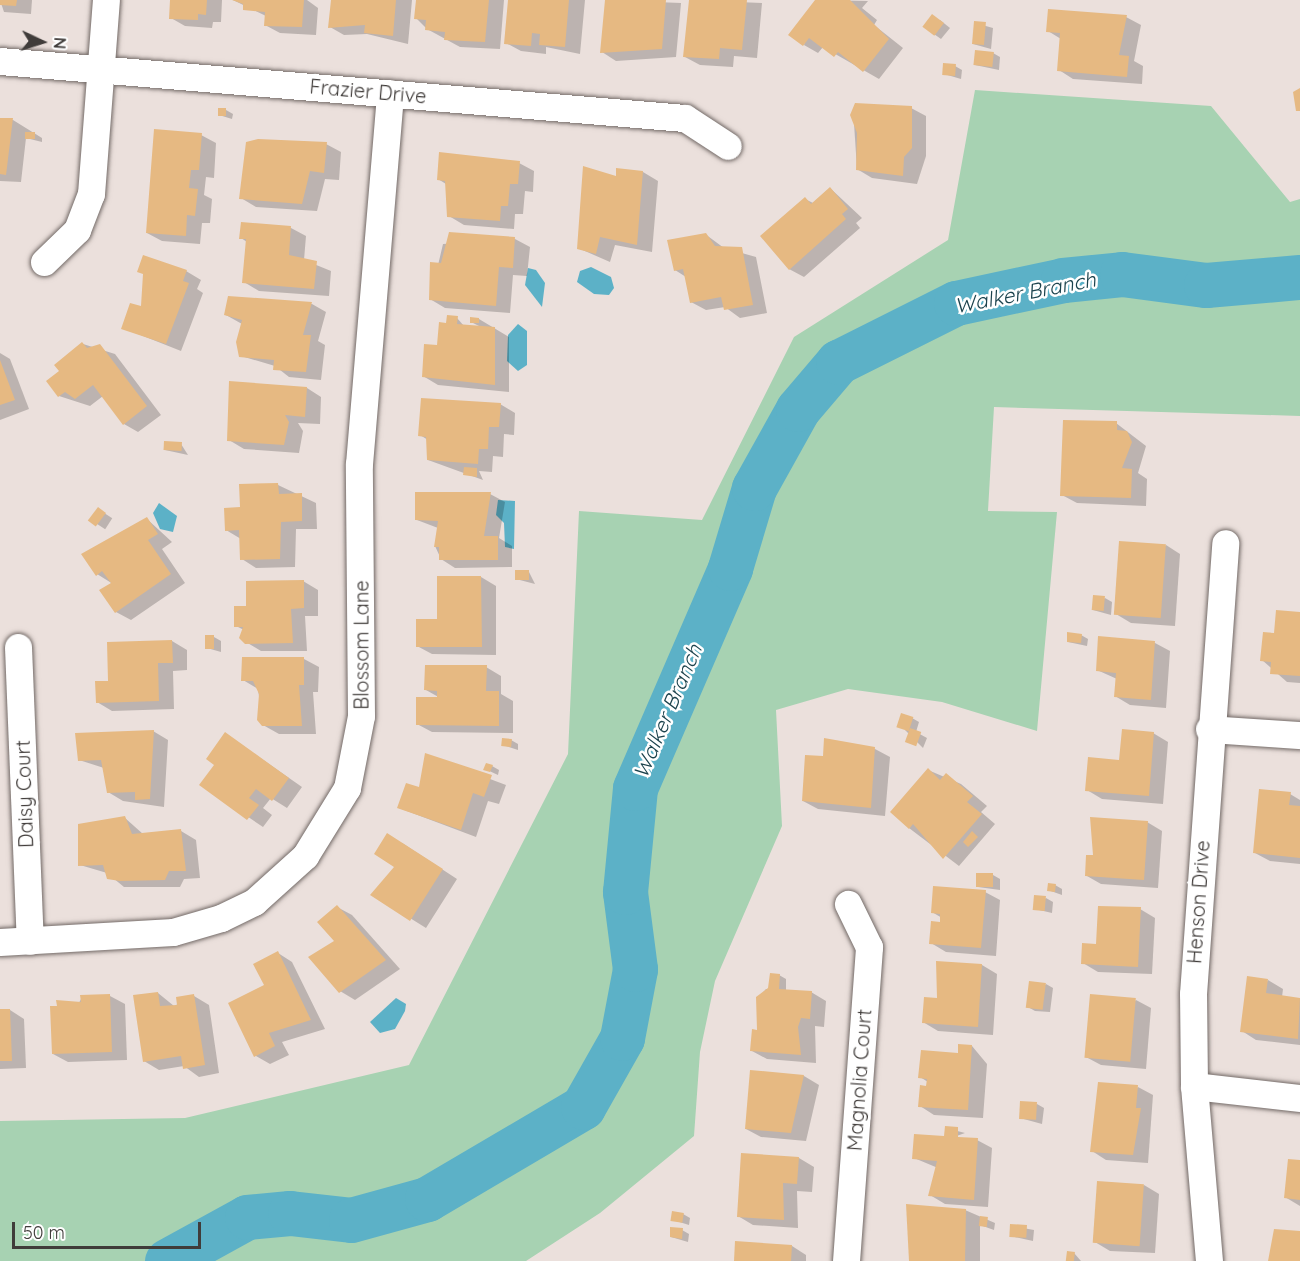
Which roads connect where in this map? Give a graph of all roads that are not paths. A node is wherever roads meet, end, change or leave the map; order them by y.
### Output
1 (106, 0) edge
2 (0, 61) edge
3 (101, 69) junction
4 (390, 93) junction
5 (728, 146) dead end
6 (44, 262) dead end
7 (1225, 543) dead end
8 (18, 646) dead end
9 (1209, 729) junction
10 (1300, 735) edge
11 (848, 904) dead end
12 (30, 941) junction
13 (0, 942) edge
14 (1194, 1086) junction
15 (1300, 1098) edge
16 (846, 1261) edge
17 (1209, 1261) edge

1 - 3 street
2 - 3 street, Frazier Drive
3 - 4 street, Frazier Drive
3 - 6 street
4 - 5 street, Frazier Drive
4 - 12 street, Blossom Lane
7 - 9 street, Henson Drive
8 - 12 street, Daisy Court
9 - 10 street
9 - 14 street, Henson Drive
11 - 16 street, Magnolia Court
12 - 13 street, Blossom Lane
14 - 15 street
14 - 17 street, Henson Drive

